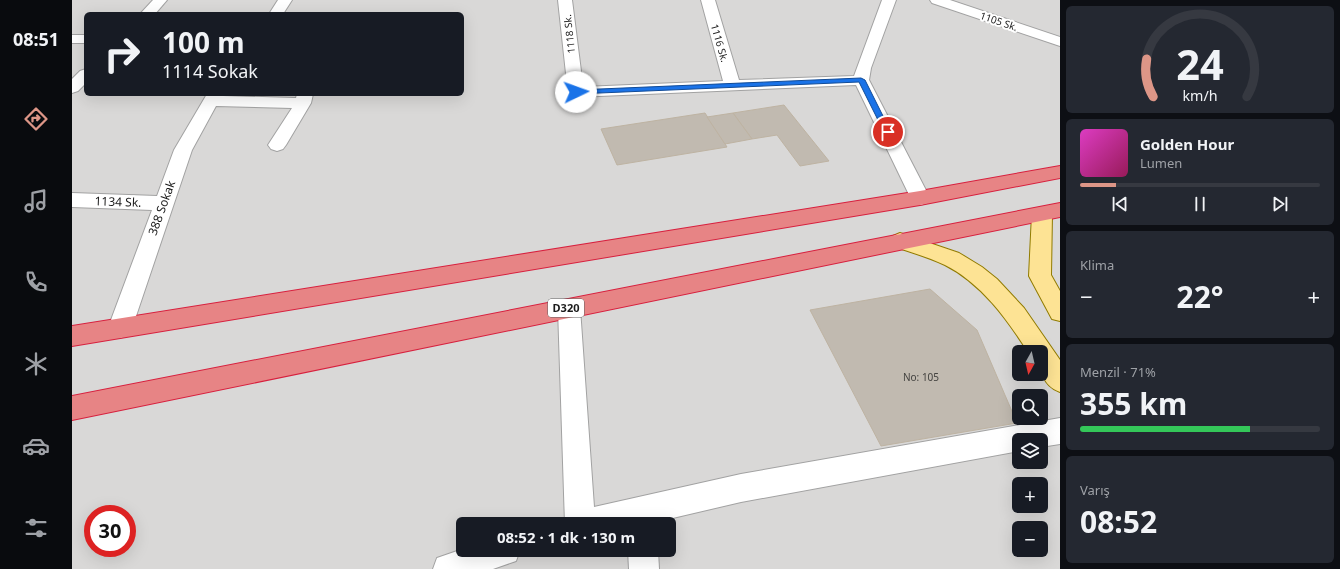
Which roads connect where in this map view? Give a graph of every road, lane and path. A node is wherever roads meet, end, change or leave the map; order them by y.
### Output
1 (160, 0) edge
2 (285, 0) edge
3 (565, 0) edge
4 (708, 0) edge
5 (889, 0) edge
6 (937, 0) edge
7 (149, 12) edge
8 (277, 12) edge
9 (72, 39) edge
10 (84, 39) edge
11 (1060, 42) edge
12 (84, 76) edge
13 (861, 80) junction
14 (732, 85) junction
15 (72, 88) edge
16 (213, 98) edge
17 (304, 98) edge
18 (277, 145) dead end
19 (1060, 172) edge
20 (920, 198) junction
21 (72, 200) edge
22 (164, 203) junction
23 (1051, 212) edge
24 (900, 241) junction
25 (569, 308) junction
26 (1060, 312) edge
27 (120, 328) junction
28 (72, 336) edge
29 (1060, 381) edge
30 (72, 408) edge
31 (1060, 431) edge
32 (580, 517) edge
33 (641, 517) edge
34 (484, 557) edge
35 (643, 557) edge
36 (448, 569) edge
37 (644, 569) edge

1 - 7 street
2 - 8 street
3 - 14 street, 1118 Sk.
4 - 14 street, 1116 Sk.
5 - 13 street
6 - 11 street, 1105 Sk.
9 - 10 street
12 - 15 street
13 - 14 street
13 - 20 street
16 - 17 street
16 - 22 street, 388 Sokak
17 - 18 street
19 - 20 highway
20 - 27 highway
21 - 22 street, 1134 Sk.
22 - 27 street, 388 Sokak
23 - 24 highway, D320
23 - 26 main road
24 - 25 highway, D320
24 - 29 main road
25 - 30 highway, D320
25 - 32 street
27 - 28 highway
31 - 33 street
34 - 36 street
35 - 37 street

